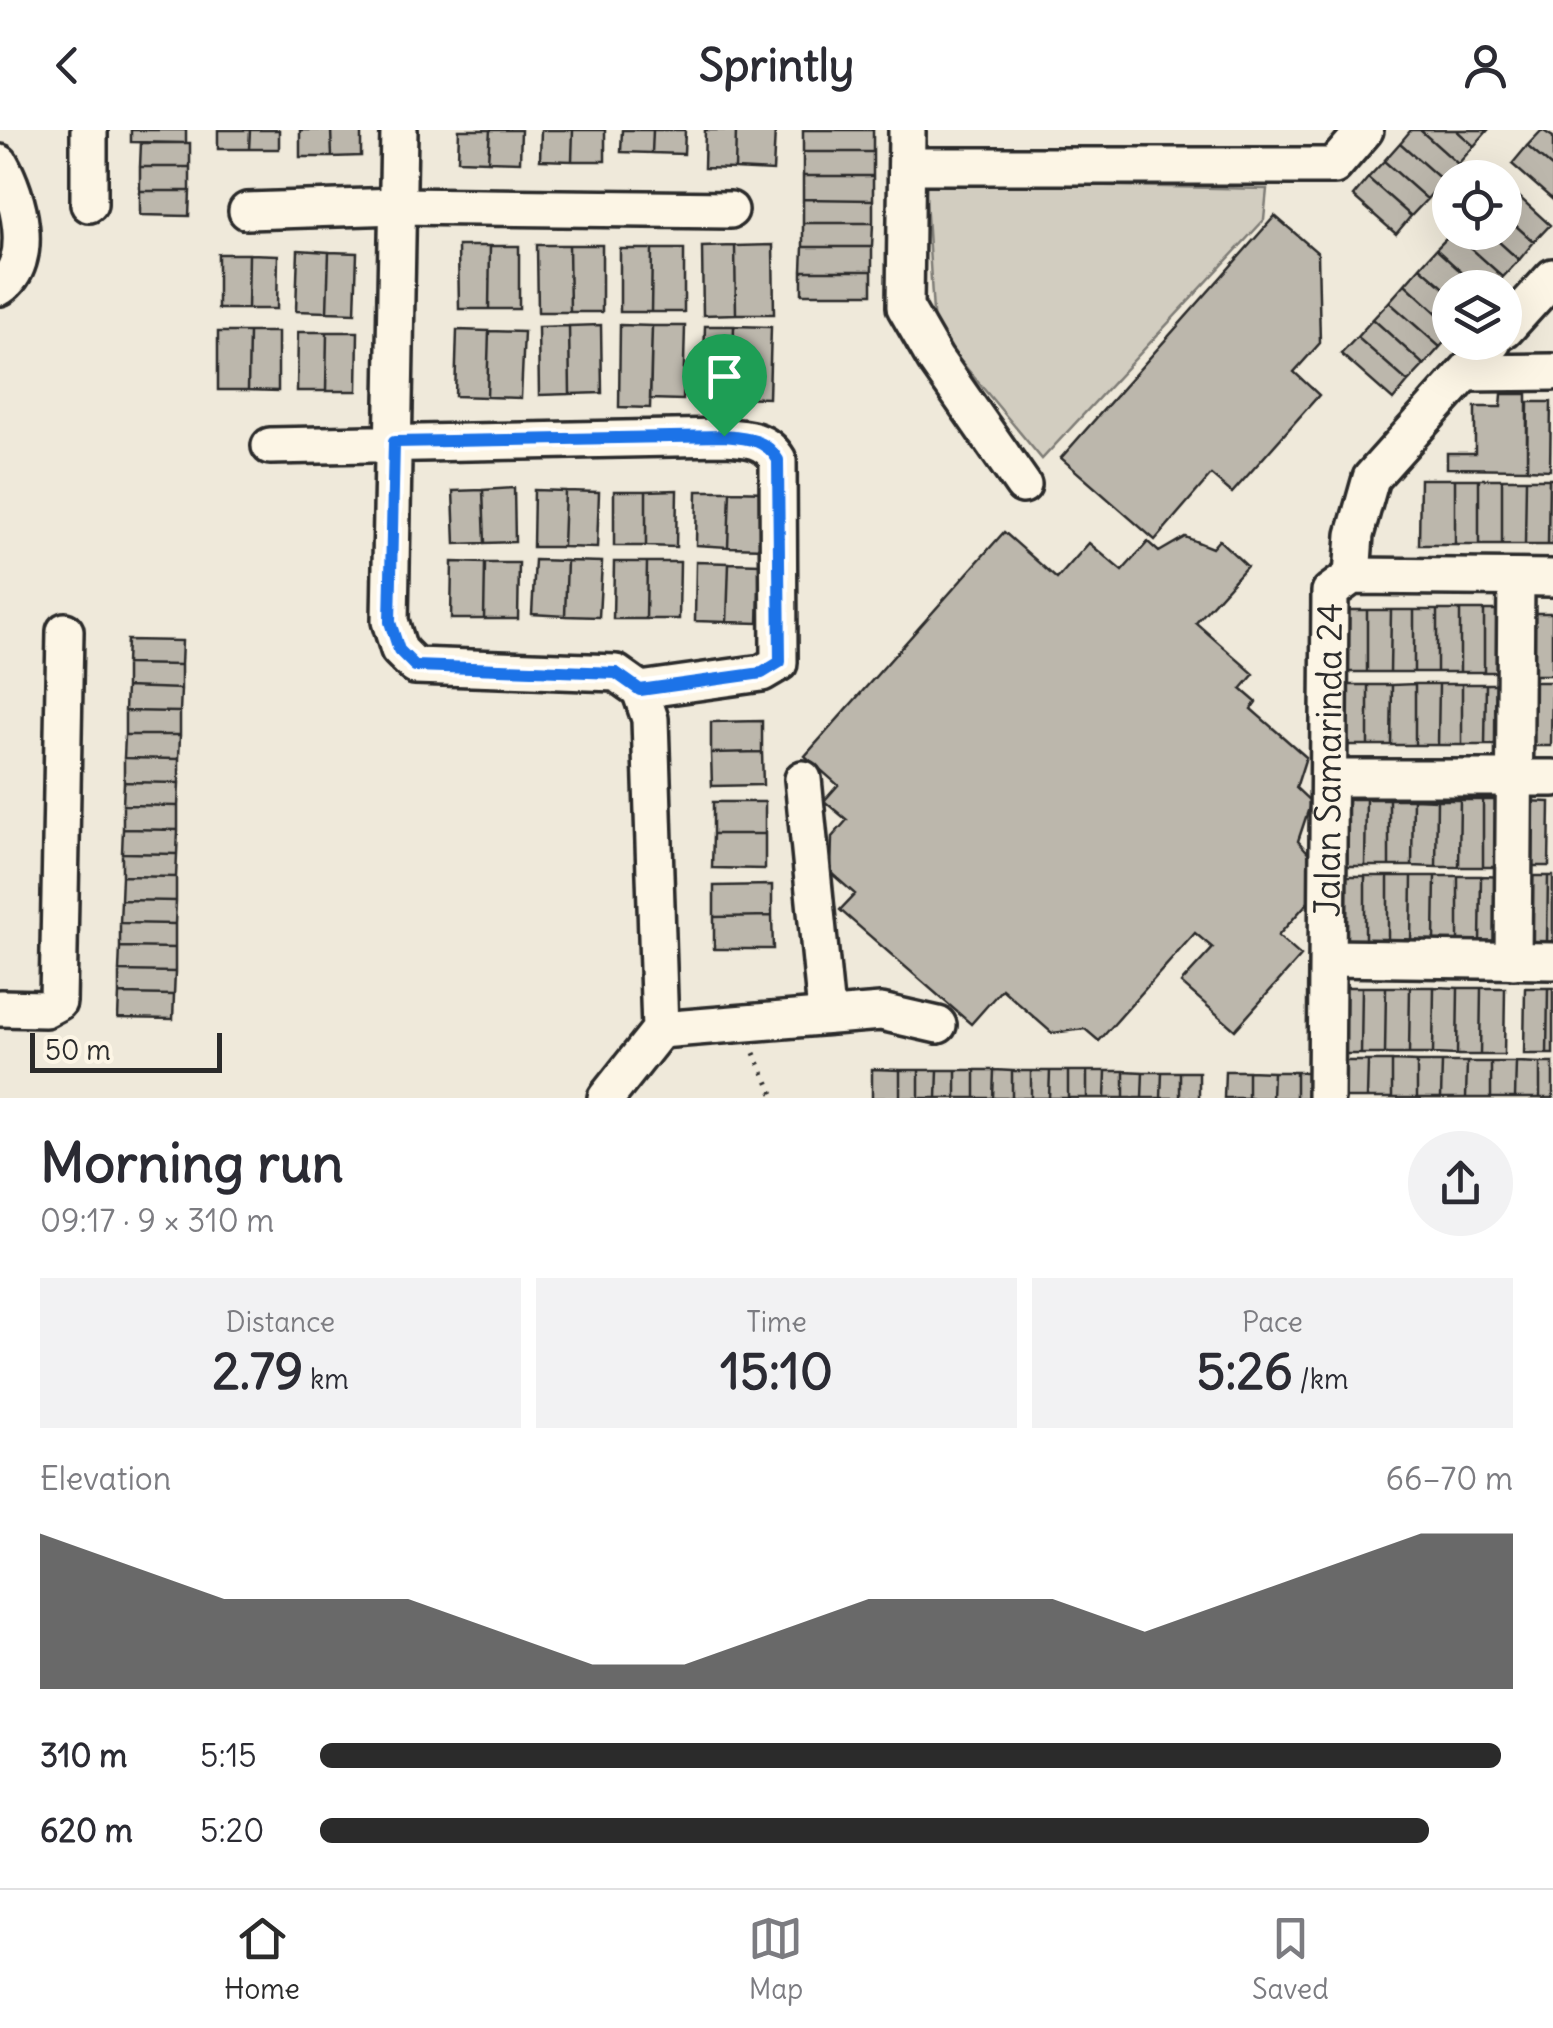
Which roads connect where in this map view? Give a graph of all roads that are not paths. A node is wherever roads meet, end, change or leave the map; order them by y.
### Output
1 (89, 130) edge
2 (399, 130) edge
3 (907, 130) edge
4 (1365, 130) edge
5 (0, 164) edge
6 (907, 166) junction
7 (88, 204) dead end
8 (398, 206) junction
9 (730, 210) dead end
10 (248, 211) dead end
11 (1553, 278) edge
12 (0, 287) edge
13 (1522, 312) edge
14 (1477, 360) edge
15 (1466, 372) junction
16 (1553, 372) edge
17 (394, 442) junction
18 (270, 446) dead end
19 (1023, 485) dead end
20 (1352, 576) junction
21 (1516, 578) junction
22 (1553, 578) edge
23 (65, 631) dead end
24 (640, 690) junction
25 (1329, 778) junction
26 (1514, 778) junction
27 (1553, 778) edge
28 (803, 779) dead end
29 (1328, 958) junction
30 (1513, 961) junction
31 (1553, 961) edge
32 (0, 1008) edge
33 (826, 1013) junction
34 (938, 1025) dead end
35 (660, 1030) junction
36 (606, 1098) edge
37 (1326, 1098) edge

1 - 7 street
2 - 8 street
3 - 6 street
4 - 6 street
5 - 12 street
6 - 19 street
8 - 9 street
8 - 10 street
8 - 17 street
11 - 13 street
14 - 15 street
15 - 16 street
15 - 20 street
17 - 18 street
17 - 24 street
17 - 24 street
20 - 21 street, Jalan Samarinda 24
20 - 25 street, Jalan Samarinda 24
21 - 22 street, Jalan Samarinda 24
21 - 26 street
23 - 32 street
24 - 35 street
25 - 26 street
25 - 29 street, Jalan Samarinda 24
26 - 27 street
26 - 30 street
28 - 33 street
29 - 30 street
29 - 37 street, Jalan Samarinda 24
30 - 31 street
33 - 34 street
33 - 35 street
35 - 36 street

